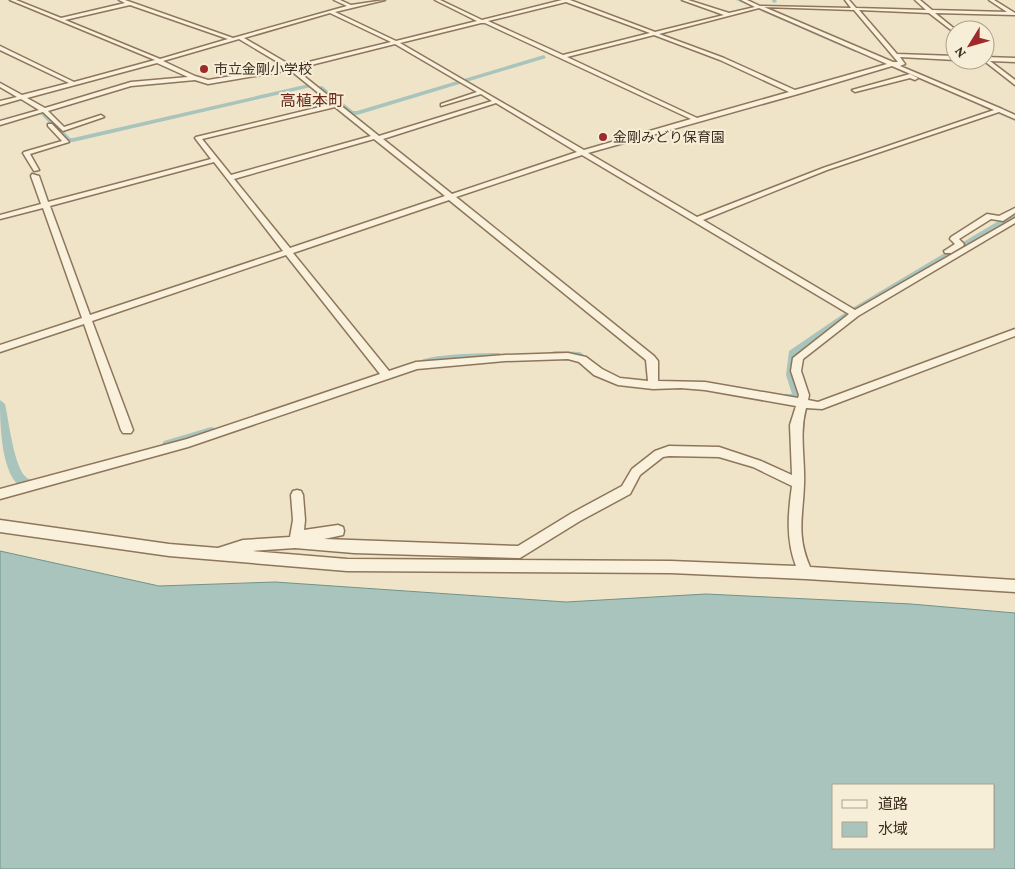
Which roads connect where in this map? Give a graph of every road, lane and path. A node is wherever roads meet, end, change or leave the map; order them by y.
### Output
1 (12, 0) edge
2 (121, 0) edge
3 (142, 0) edge
4 (336, 0) edge
5 (383, 0) edge
6 (437, 0) edge
7 (567, 0) edge
8 (684, 0) edge
9 (742, 0) edge
10 (776, 0) edge
11 (848, 0) edge
12 (917, 0) edge
13 (991, 0) edge
14 (130, 3) junction
15 (351, 6) junction
16 (780, 6) junction
17 (757, 7) junction
18 (856, 9) junction
19 (930, 11) junction
20 (331, 12) junction
21 (730, 15) junction
22 (1014, 15) edge
23 (60, 20) junction
24 (484, 21) junction
25 (945, 24) edge
26 (655, 34) junction
27 (237, 39) junction
28 (397, 43) junction
29 (0, 48) edge
30 (863, 55) dead end
31 (896, 55) junction
32 (562, 57) junction
33 (945, 57) edge
34 (158, 60) junction
35 (1015, 60) edge
36 (893, 64) junction
37 (136, 67) junction
38 (291, 68) junction
39 (144, 72) dead end
40 (153, 76) dead end
41 (195, 78) junction
42 (161, 80) junction
43 (73, 83) junction
44 (1015, 83) edge
45 (0, 85) edge
46 (855, 90) dead end
47 (37, 92) junction
48 (482, 92) junction
49 (796, 93) junction
50 (21, 96) junction
51 (497, 101) junction
52 (0, 103) edge
53 (62, 105) junction
54 (335, 105) junction
55 (443, 106) dead end
56 (41, 111) junction
57 (997, 111) junction
58 (101, 117) dead end
59 (695, 119) junction
60 (1015, 119) edge
61 (87, 122) junction
62 (0, 123) edge
63 (94, 129) dead end
64 (376, 138) junction
65 (583, 152) junction
66 (214, 160) junction
67 (228, 178) junction
68 (449, 197) junction
69 (46, 204) junction
70 (1012, 216) edge
71 (0, 217) edge
72 (696, 220) junction
73 (288, 252) junction
74 (851, 312) junction
75 (87, 320) junction
76 (1015, 332) edge
77 (0, 349) edge
78 (386, 375) junction
79 (652, 385) junction
80 (801, 403) junction
81 (127, 430) dead end
82 (798, 484) junction
83 (0, 494) edge
84 (297, 495) dead end
85 (0, 526) edge
86 (338, 531) dead end
87 (295, 539) junction
88 (217, 554) junction
89 (806, 573) junction
90 (1015, 586) edge

1 - 23 street
2 - 14 street
3 - 14 street
4 - 15 street
5 - 15 street
6 - 24 street
7 - 24 street
7 - 26 street
8 - 21 street
9 - 17 street
10 - 16 street
11 - 18 street
12 - 19 street
13 - 22 street
14 - 23 street
14 - 27 street
15 - 20 street
16 - 17 street
16 - 18 street
17 - 21 street
17 - 30 street
17 - 36 street
18 - 19 street
18 - 31 street
19 - 22 street
19 - 25 street
20 - 27 street
20 - 28 street
21 - 26 street
23 - 34 street
24 - 28 street
24 - 32 street
26 - 32 street
26 - 49 street
27 - 34 street
27 - 38 street
28 - 38 street
28 - 48 street
29 - 43 street
31 - 33 street
31 - 36 street
32 - 59 street
34 - 37 street
34 - 41 street
35 - 44 street
36 - 49 street
36 - 57 street
37 - 39 street
37 - 43 street
38 - 41 street
38 - 54 street
40 - 42 street
41 - 42 street
42 - 53 street
43 - 47 street
45 - 50 street
46 - 57 street
47 - 50 street
47 - 53 street
48 - 51 street
48 - 55 street
49 - 59 street
50 - 52 street
50 - 56 street
51 - 64 street
51 - 65 street
53 - 56 street
54 - 64 street
54 - 66 street
56 - 61 street
56 - 62 street
56 - 69 street
57 - 60 street
57 - 72 street
58 - 61 street
59 - 65 street
61 - 63 street
64 - 67 street
64 - 68 street
65 - 68 street
65 - 72 street
66 - 67 street
66 - 69 street
67 - 73 street
68 - 73 street
68 - 79 street
69 - 71 street
69 - 75 street
70 - 74 street
70 - 74 street
72 - 74 street
73 - 75 street
73 - 78 street
74 - 80 street
75 - 77 street
75 - 81 street
76 - 80 street
78 - 79 street
78 - 83 street
79 - 80 street
80 - 82 street
82 - 87 street
82 - 89 street
84 - 87 street
85 - 88 street
86 - 87 street
87 - 88 street
88 - 89 street
89 - 90 street

